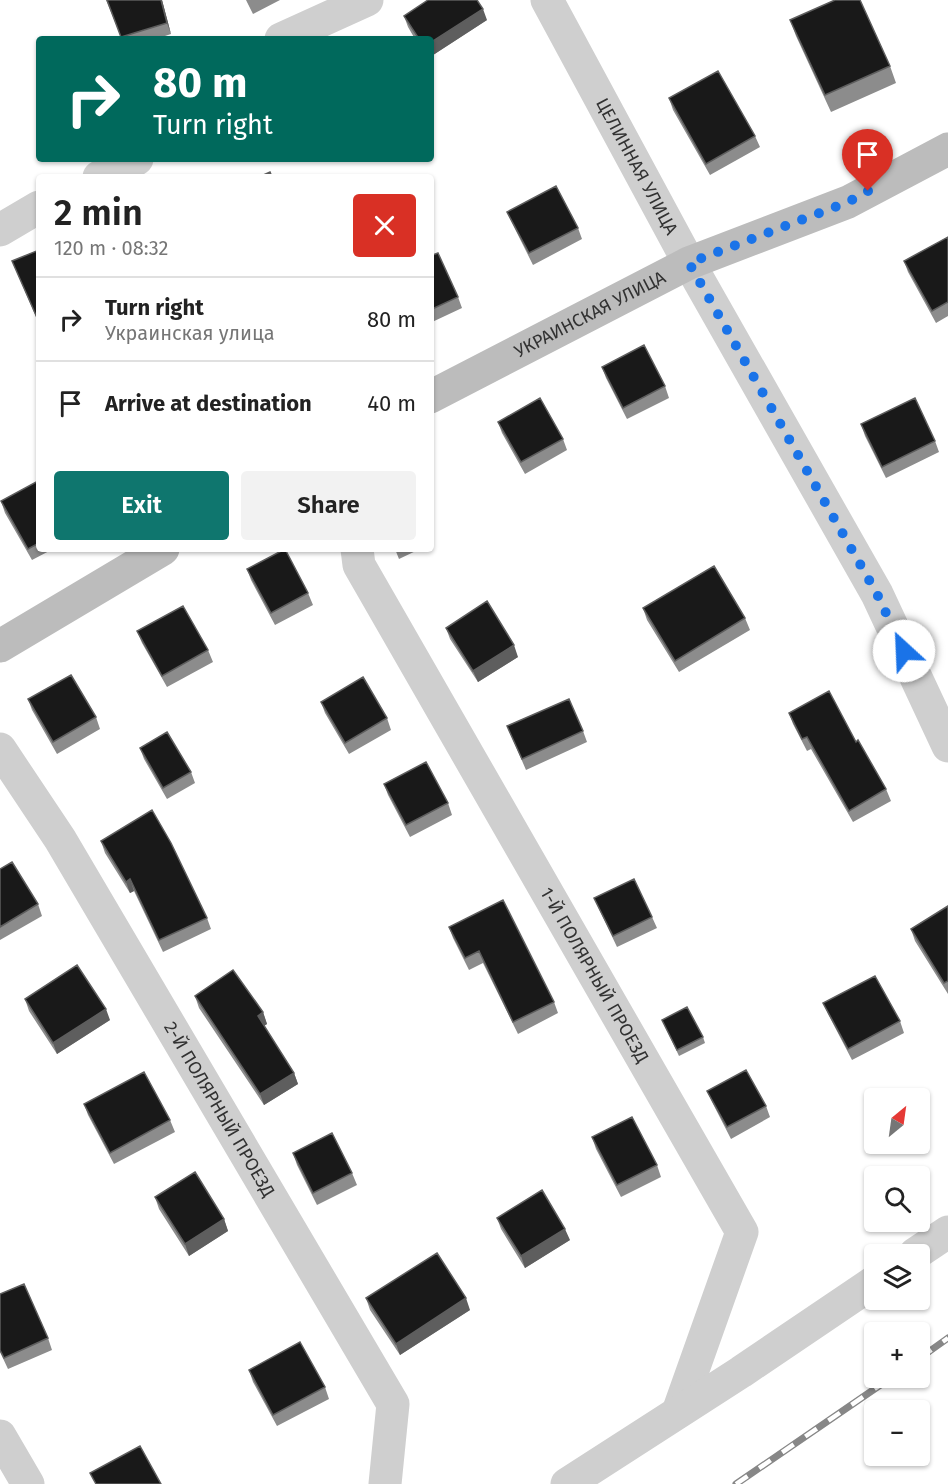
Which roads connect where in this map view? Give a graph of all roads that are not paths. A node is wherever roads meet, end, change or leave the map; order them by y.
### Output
1 (367, 0) edge
2 (547, 0) edge
3 (288, 36) edge
4 (948, 149) edge
5 (131, 162) edge
6 (105, 174) edge
7 (36, 209) edge
8 (0, 230) edge
9 (689, 263) junction
10 (434, 395) edge
11 (158, 552) edge
12 (357, 552) edge
13 (0, 646) edge
14 (948, 746) edge
15 (0, 749) edge
16 (948, 1232) edge
17 (930, 1244) edge
18 (864, 1289) edge
19 (678, 1412) junction
20 (0, 1436) edge
21 (28, 1484) edge
22 (385, 1484) edge
23 (567, 1484) edge

1 - 3 street
2 - 9 street, ЦЕЛИННАЯ УЛИЦА
4 - 9 street, УКРАИНСКАЯ УЛИЦА
5 - 6 street
7 - 8 street
9 - 10 street, УКРАИНСКАЯ УЛИЦА
9 - 14 street, ЦЕЛИННАЯ УЛИЦА
11 - 13 street
12 - 19 street, 1-Й ПОЛЯРНЫЙ ПРОЕЗД
15 - 22 street, 2-Й ПОЛЯРНЫЙ ПРОЕЗД
16 - 17 street
18 - 19 street
19 - 23 street
20 - 21 street

